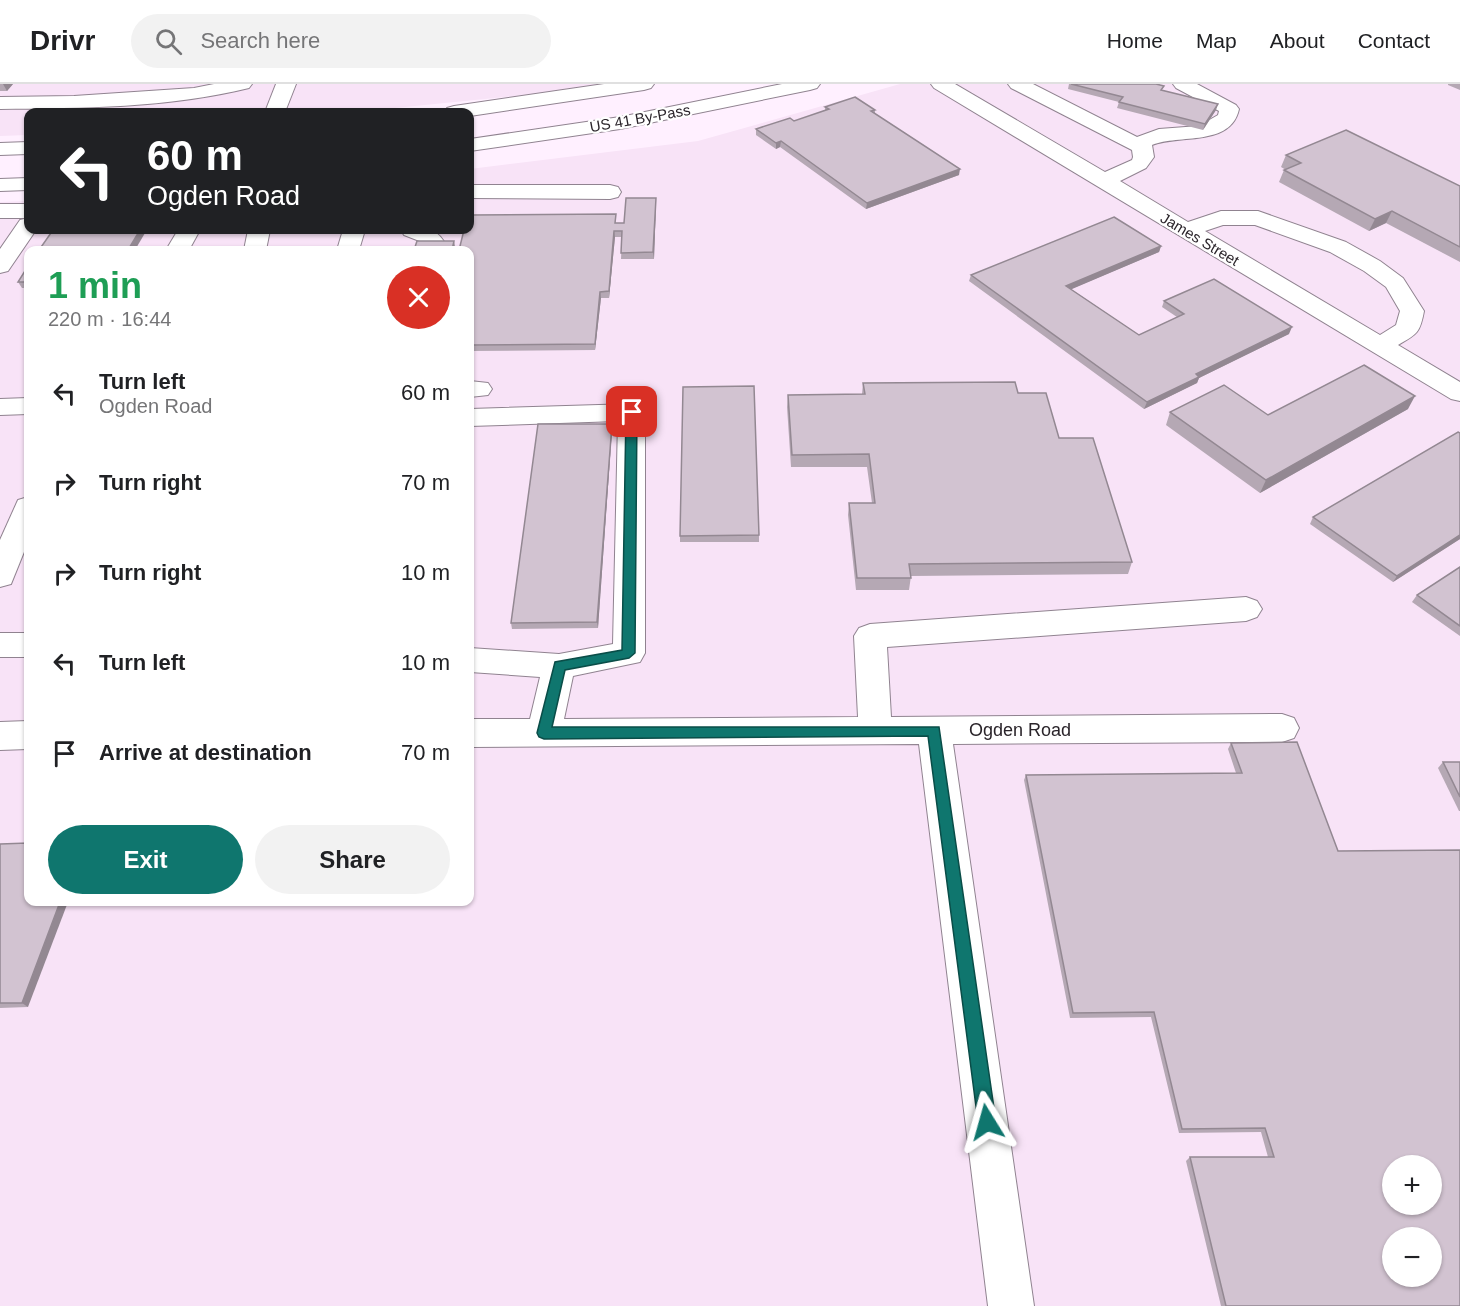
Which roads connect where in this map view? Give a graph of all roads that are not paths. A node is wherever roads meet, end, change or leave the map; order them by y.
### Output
1 (43, 84) edge
2 (242, 84) edge
3 (286, 84) edge
4 (644, 84) edge
5 (810, 84) edge
6 (941, 84) edge
7 (1018, 84) edge
8 (1183, 84) edge
9 (984, 88) dead end
10 (962, 97) junction
11 (0, 103) edge
12 (28, 103) junction
13 (277, 108) edge
14 (474, 109) edge
15 (474, 143) edge
16 (1141, 147) junction
17 (24, 148) edge
18 (0, 149) edge
19 (1104, 181) junction
20 (24, 184) edge
21 (0, 185) edge
22 (474, 192) edge
23 (610, 192) dead end
24 (0, 211) edge
25 (24, 211) edge
26 (1186, 230) junction
27 (24, 231) edge
28 (422, 234) edge
29 (435, 246) edge
30 (0, 266) edge
31 (1380, 345) junction
32 (1460, 393) edge
33 (24, 406) edge
34 (0, 407) edge
35 (474, 417) edge
36 (24, 517) edge
37 (0, 576) edge
38 (1246, 609) dead end
39 (0, 645) edge
40 (24, 645) edge
41 (474, 660) edge
42 (559, 666) junction
43 (1282, 728) dead end
44 (874, 731) junction
45 (934, 731) junction
46 (474, 733) edge
47 (544, 733) junction
48 (0, 735) edge
49 (24, 735) edge
50 (1011, 1306) edge

1 - 12 street
2 - 12 street
3 - 13 street
4 - 14 street, US 41 By-Pass
5 - 15 street, US 41 By-Pass
6 - 10 street, James Street
7 - 16 street
8 - 16 street
9 - 10 street
10 - 19 street, James Street
11 - 12 street
16 - 19 street
17 - 18 street
19 - 26 street, James Street
20 - 21 street
22 - 23 street
24 - 25 street
26 - 31 street, James Street
26 - 31 street
27 - 30 street
28 - 29 street
31 - 32 street, James Street
33 - 34 street
35 - 42 street
36 - 37 street
38 - 44 street
39 - 40 street
41 - 42 street
42 - 47 street
43 - 45 street, Ogden Road
44 - 45 street, Ogden Road
44 - 47 street, Ogden Road
45 - 50 street
46 - 47 street, Ogden Road
48 - 49 street

